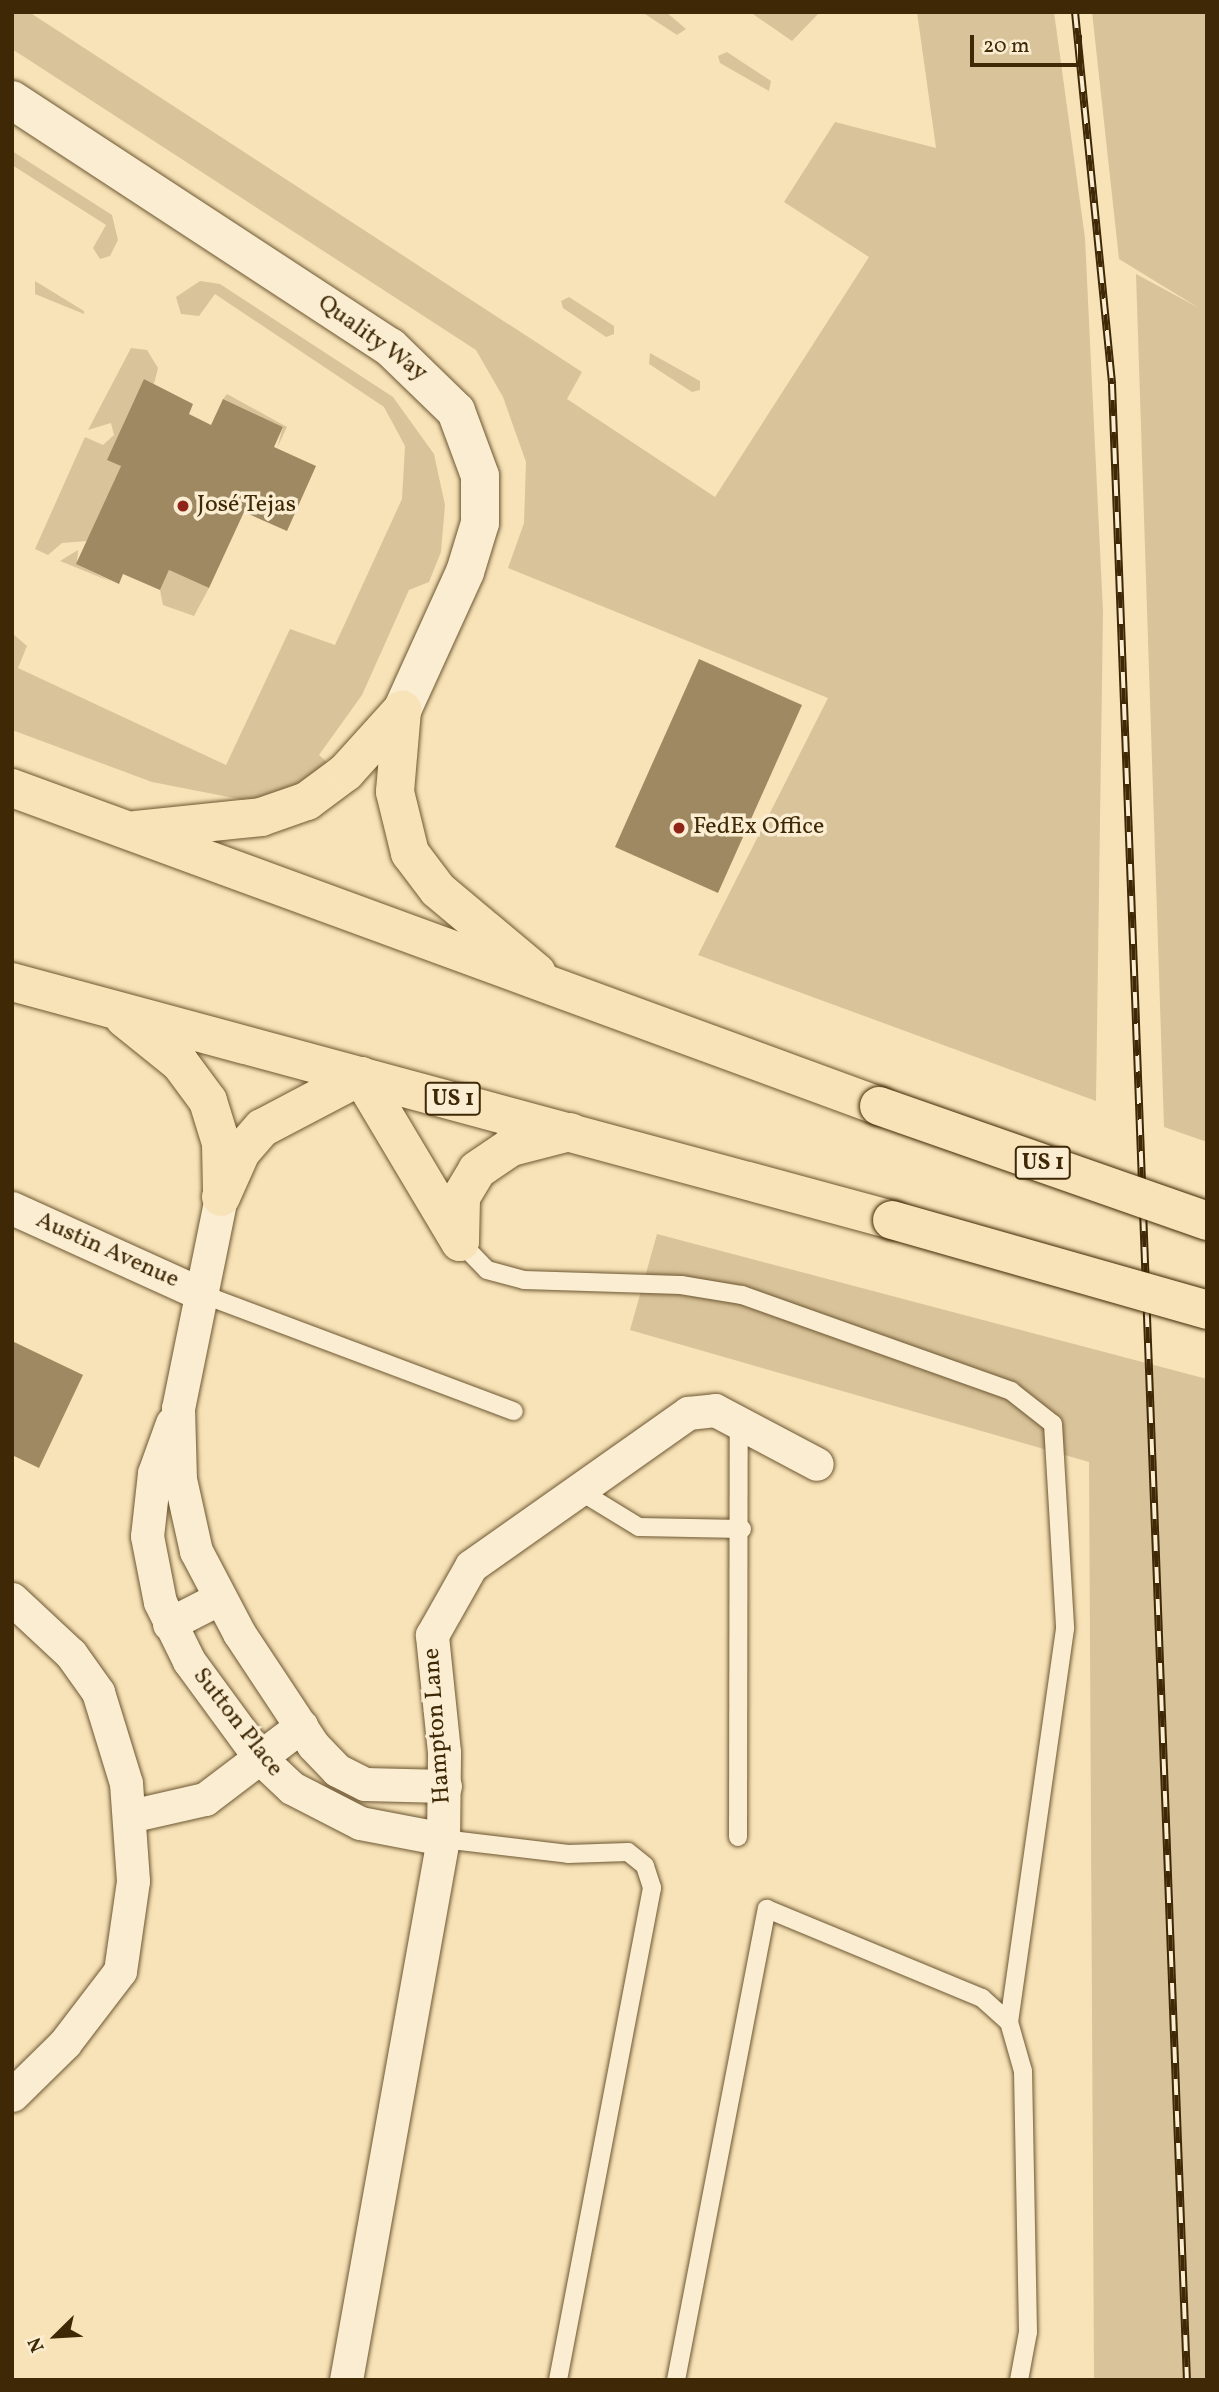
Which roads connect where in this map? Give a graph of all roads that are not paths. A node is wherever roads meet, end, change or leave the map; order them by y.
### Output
1 (12, 100) edge
2 (402, 710) junction
3 (12, 788) edge
4 (126, 831) junction
5 (12, 982) edge
6 (560, 993) junction
7 (111, 1008) junction
8 (361, 1076) junction
9 (577, 1132) junction
10 (221, 1197) junction
11 (12, 1208) edge
12 (1207, 1221) edge
13 (460, 1242) junction
14 (202, 1294) junction
15 (1207, 1310) edge
16 (178, 1408) junction
17 (514, 1411) dead end
18 (739, 1423) junction
19 (817, 1464) dead end
20 (575, 1488) junction
21 (742, 1529) junction
22 (12, 1600) edge
23 (218, 1600) junction
24 (169, 1624) junction
25 (301, 1726) junction
26 (260, 1758) junction
27 (445, 1786) junction
28 (131, 1816) junction
29 (738, 1837) dead end
30 (443, 1839) junction
31 (1009, 2022) junction
32 (12, 2095) edge
33 (346, 2380) edge
34 (558, 2380) edge
35 (676, 2380) edge
36 (1019, 2380) edge

1 - 2 street, Quality Way
2 - 4 highway
2 - 6 highway
3 - 4 highway, US 1
4 - 6 highway, US 1
5 - 7 highway, US 1
6 - 12 highway, US 1, bridge
7 - 8 highway, US 1
7 - 10 highway
8 - 9 highway, US 1
8 - 10 highway
8 - 13 highway
9 - 13 highway
9 - 15 highway, US 1, bridge
10 - 14 street, Sutton Place
11 - 14 street, Austin Avenue
13 - 31 lane
14 - 16 street, Sutton Place
14 - 17 lane
16 - 23 street, Sutton Place
16 - 24 street, Sutton Place
18 - 19 street, Hampton Lane
18 - 20 street, Hampton Lane
18 - 21 lane
20 - 21 lane
20 - 27 street, Hampton Lane
21 - 29 lane
22 - 28 street
23 - 24 street
23 - 25 street, Sutton Place
24 - 26 street, Sutton Place
25 - 26 street
25 - 27 street, Sutton Place
26 - 28 street
26 - 30 street, Sutton Place
27 - 30 street, Hampton Lane
28 - 32 street
30 - 33 street, Hampton Lane
30 - 34 lane
31 - 35 lane
31 - 36 lane

